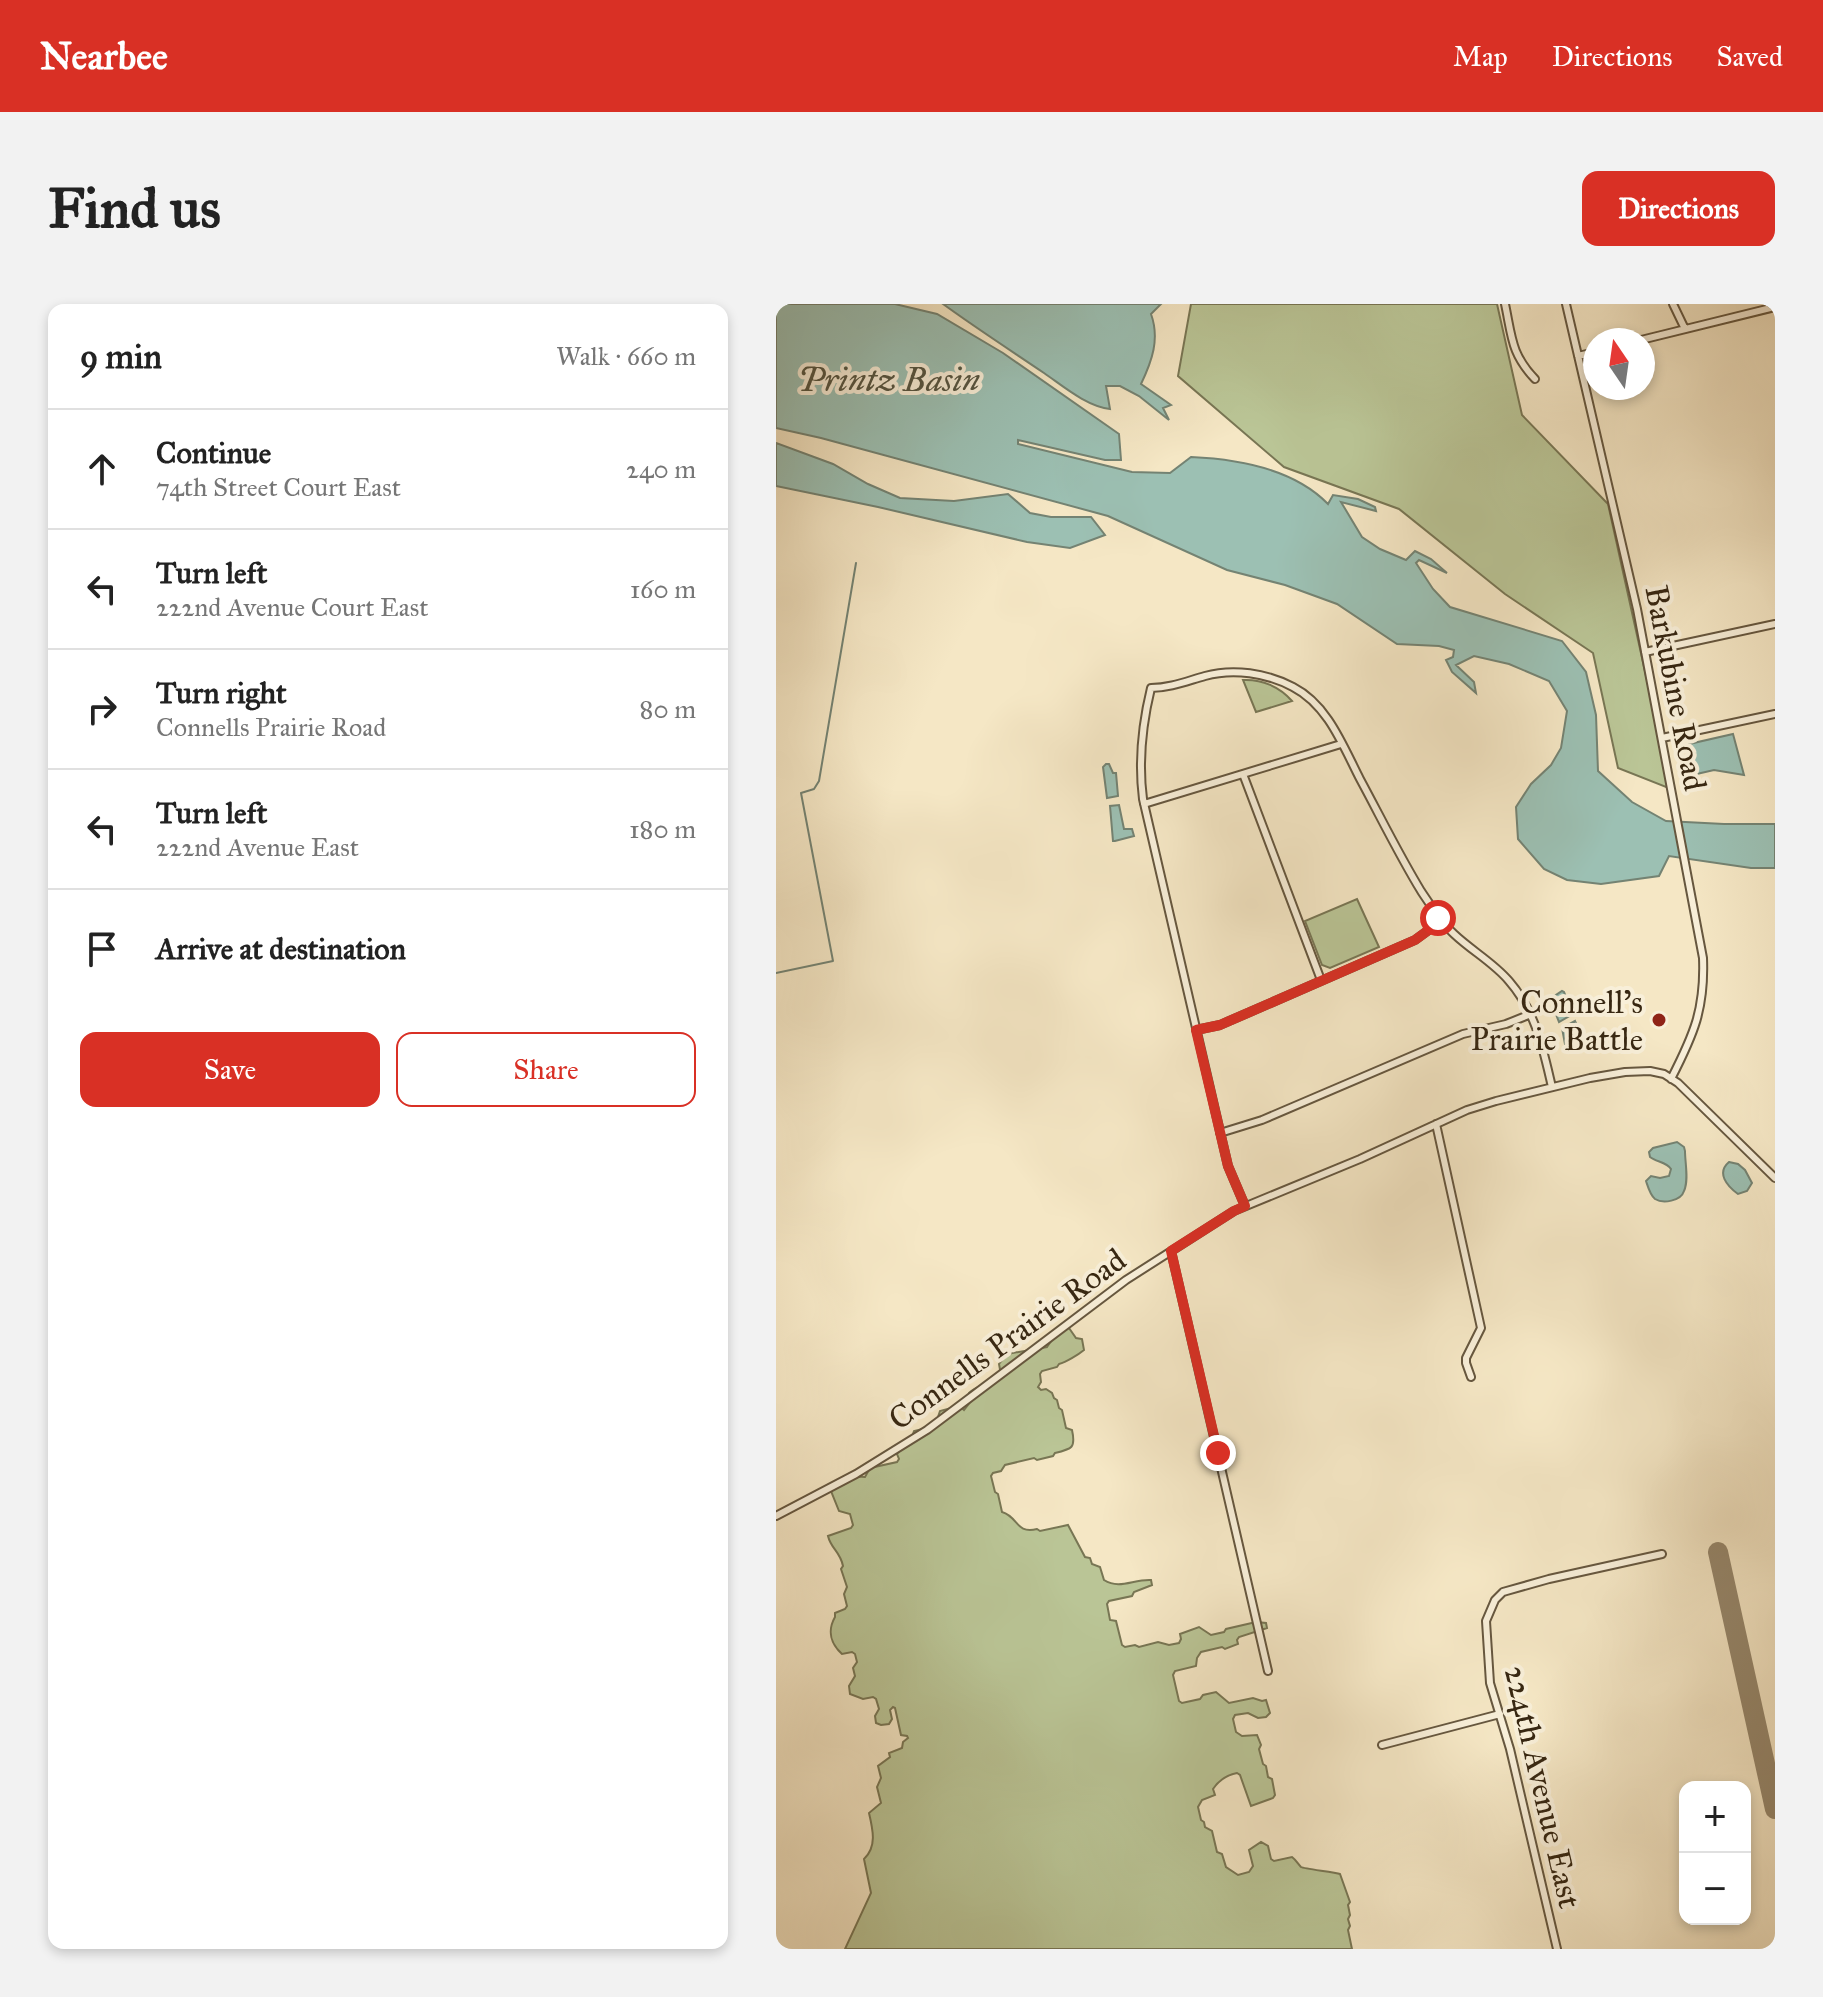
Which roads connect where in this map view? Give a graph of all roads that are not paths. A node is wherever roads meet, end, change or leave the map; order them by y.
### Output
1 (1505, 304) edge
2 (1566, 304) edge
3 (1673, 304) edge
4 (1775, 307) edge
5 (1685, 329) junction
6 (1655, 336) edge
7 (1583, 355) edge
8 (1578, 356) junction
9 (1535, 379) dead end
10 (1775, 624) edge
11 (1645, 652) junction
12 (1775, 714) edge
13 (1662, 738) junction
14 (1341, 744) junction
15 (1243, 774) junction
16 (1144, 804) junction
17 (1441, 921) junction
18 (1321, 980) junction
19 (1531, 1014) junction
20 (1196, 1030) junction
21 (1671, 1079) junction
22 (1552, 1087) junction
23 (1436, 1124) junction
24 (1220, 1133) junction
25 (1775, 1178) edge
26 (1245, 1206) junction
27 (1171, 1251) junction
28 (1471, 1377) dead end
29 (776, 1516) edge
30 (1662, 1554) dead end
31 (1268, 1671) dead end
32 (1500, 1714) junction
33 (1382, 1745) dead end
34 (1557, 1949) edge

1 - 9 street
2 - 8 street, Barkubine Road
3 - 5 street
4 - 5 street
5 - 6 street
7 - 8 street
8 - 11 street, Barkubine Road
10 - 11 street
11 - 13 street, Barkubine Road
12 - 13 street
13 - 21 street, Barkubine Road
14 - 15 street
14 - 16 street
14 - 17 street
15 - 16 street
15 - 18 street
16 - 20 street
17 - 18 street
17 - 19 street
18 - 20 street
19 - 22 street
19 - 24 street
20 - 24 street
21 - 22 street, Connells Prairie Road
21 - 25 street, Connells Prairie Road
22 - 23 street, Connells Prairie Road
23 - 26 street, Connells Prairie Road
23 - 28 street
24 - 26 street
26 - 27 street, Connells Prairie Road
27 - 29 street, Connells Prairie Road
27 - 31 street
30 - 32 street, 224th Avenue East
32 - 33 street
32 - 34 street, 224th Avenue East

